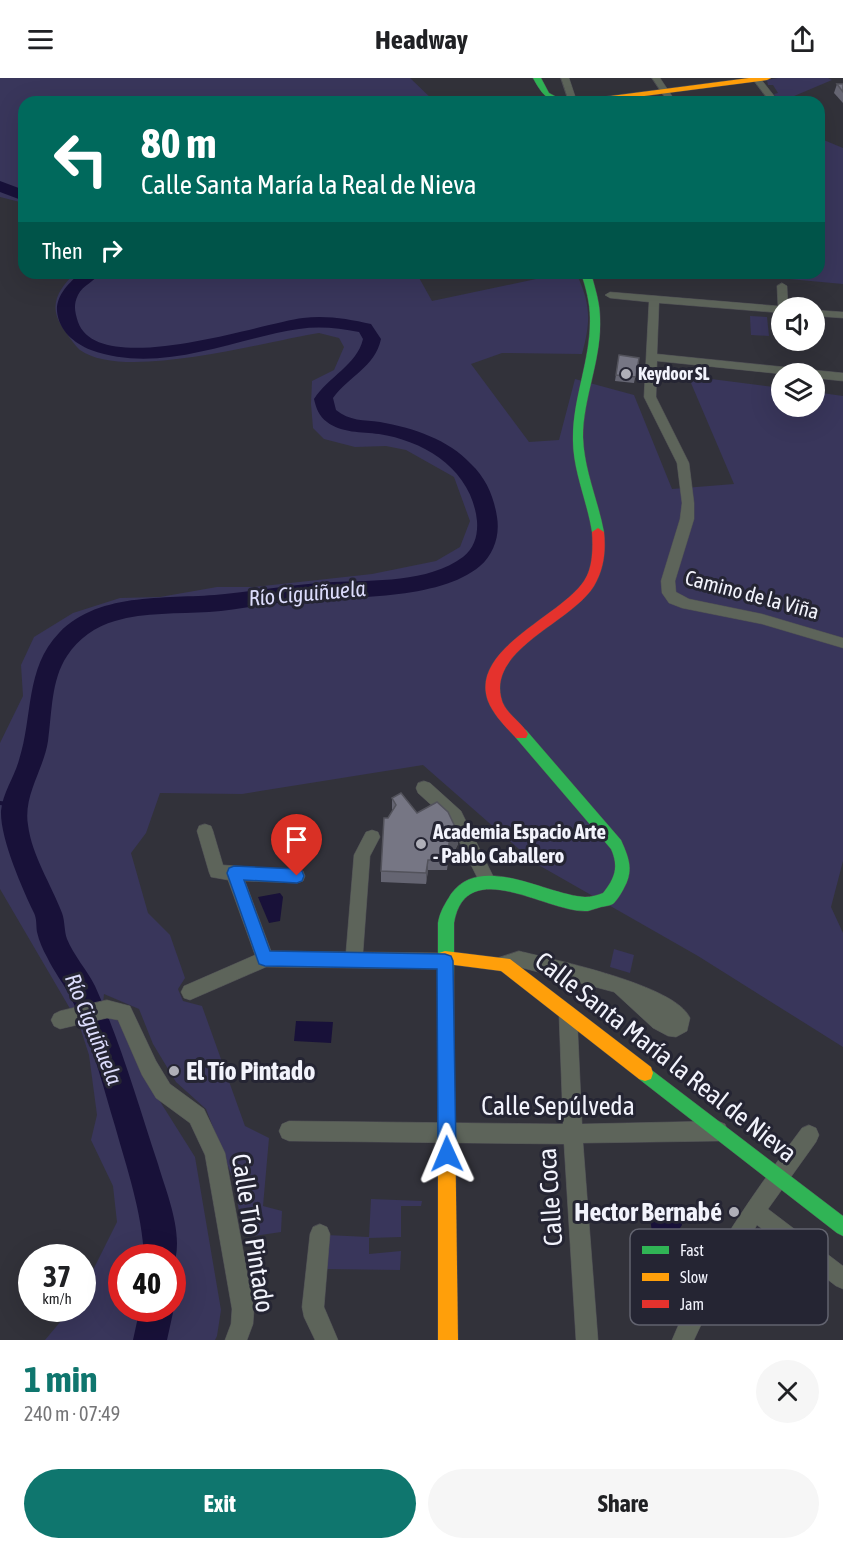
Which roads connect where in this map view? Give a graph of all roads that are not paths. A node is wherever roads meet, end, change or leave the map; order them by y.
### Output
1 (531, 78) edge
2 (537, 78) edge
3 (564, 78) edge
4 (656, 78) edge
5 (760, 78) edge
6 (538, 96) edge
7 (548, 96) edge
8 (571, 96) edge
9 (667, 96) edge
10 (673, 96) edge
11 (771, 96) edge
12 (589, 279) edge
13 (593, 286) junction
14 (782, 286) dead end
15 (610, 295) junction
16 (782, 297) edge
17 (654, 299) junction
18 (598, 306) junction
19 (771, 308) edge
20 (825, 314) edge
21 (843, 315) edge
22 (652, 357) junction
23 (771, 370) edge
24 (825, 375) edge
25 (843, 377) edge
26 (843, 643) edge
27 (424, 788) dead end
28 (205, 831) dead end
29 (372, 837) dead end
30 (234, 873) junction
31 (297, 876) dead end
32 (488, 882) junction
33 (265, 959) junction
34 (354, 960) junction
35 (445, 960) junction
36 (504, 964) junction
37 (620, 985) dead end
38 (190, 992) dead end
39 (568, 1014) junction
40 (67, 1018) dead end
41 (289, 1131) dead end
42 (719, 1131) junction
43 (447, 1134) junction
44 (573, 1134) junction
45 (809, 1135) dead end
46 (778, 1176) junction
47 (755, 1211) junction
48 (843, 1227) edge
49 (744, 1229) edge
50 (778, 1229) edge
51 (320, 1234) dead end
52 (828, 1267) edge
53 (843, 1279) edge
54 (690, 1325) edge
55 (236, 1340) edge
56 (327, 1340) edge
57 (448, 1340) edge
58 (587, 1340) edge
59 (683, 1340) edge

1 - 6 street
2 - 7 street
3 - 8 street
4 - 9 street
5 - 10 street
5 - 11 street
12 - 13 street
13 - 15 street
13 - 18 street
14 - 16 street
15 - 17 street
15 - 18 street
17 - 19 street
17 - 22 street, Camino de la Viña
18 - 32 street
20 - 21 street
22 - 23 street
22 - 26 street, Camino de la Viña
24 - 25 street
27 - 32 street
28 - 30 street
29 - 34 street
30 - 31 street
30 - 33 street
32 - 35 street
33 - 34 street, Calle Santa María la Real de Nieva
33 - 38 street, Calle Santa María la Real de Nieva
34 - 35 street, Calle Santa María la Real de Nieva
35 - 36 street, Calle Santa María la Real de Nieva
35 - 43 street
36 - 37 street
36 - 39 street, Calle Santa María la Real de Nieva
39 - 42 street, Calle Santa María la Real de Nieva
39 - 44 street, Calle Coca
40 - 55 street, Calle Tío Pintado
41 - 43 street, Calle Sepúlveda
42 - 44 street, Calle Sepúlveda
42 - 46 street, Calle Santa María la Real de Nieva
43 - 44 street, Calle Sepúlveda
43 - 57 street
44 - 58 street, Calle Coca
45 - 46 street
46 - 47 street
46 - 48 street, Calle Santa María la Real de Nieva
47 - 49 street
47 - 50 street
51 - 56 street
52 - 53 street
54 - 59 street

